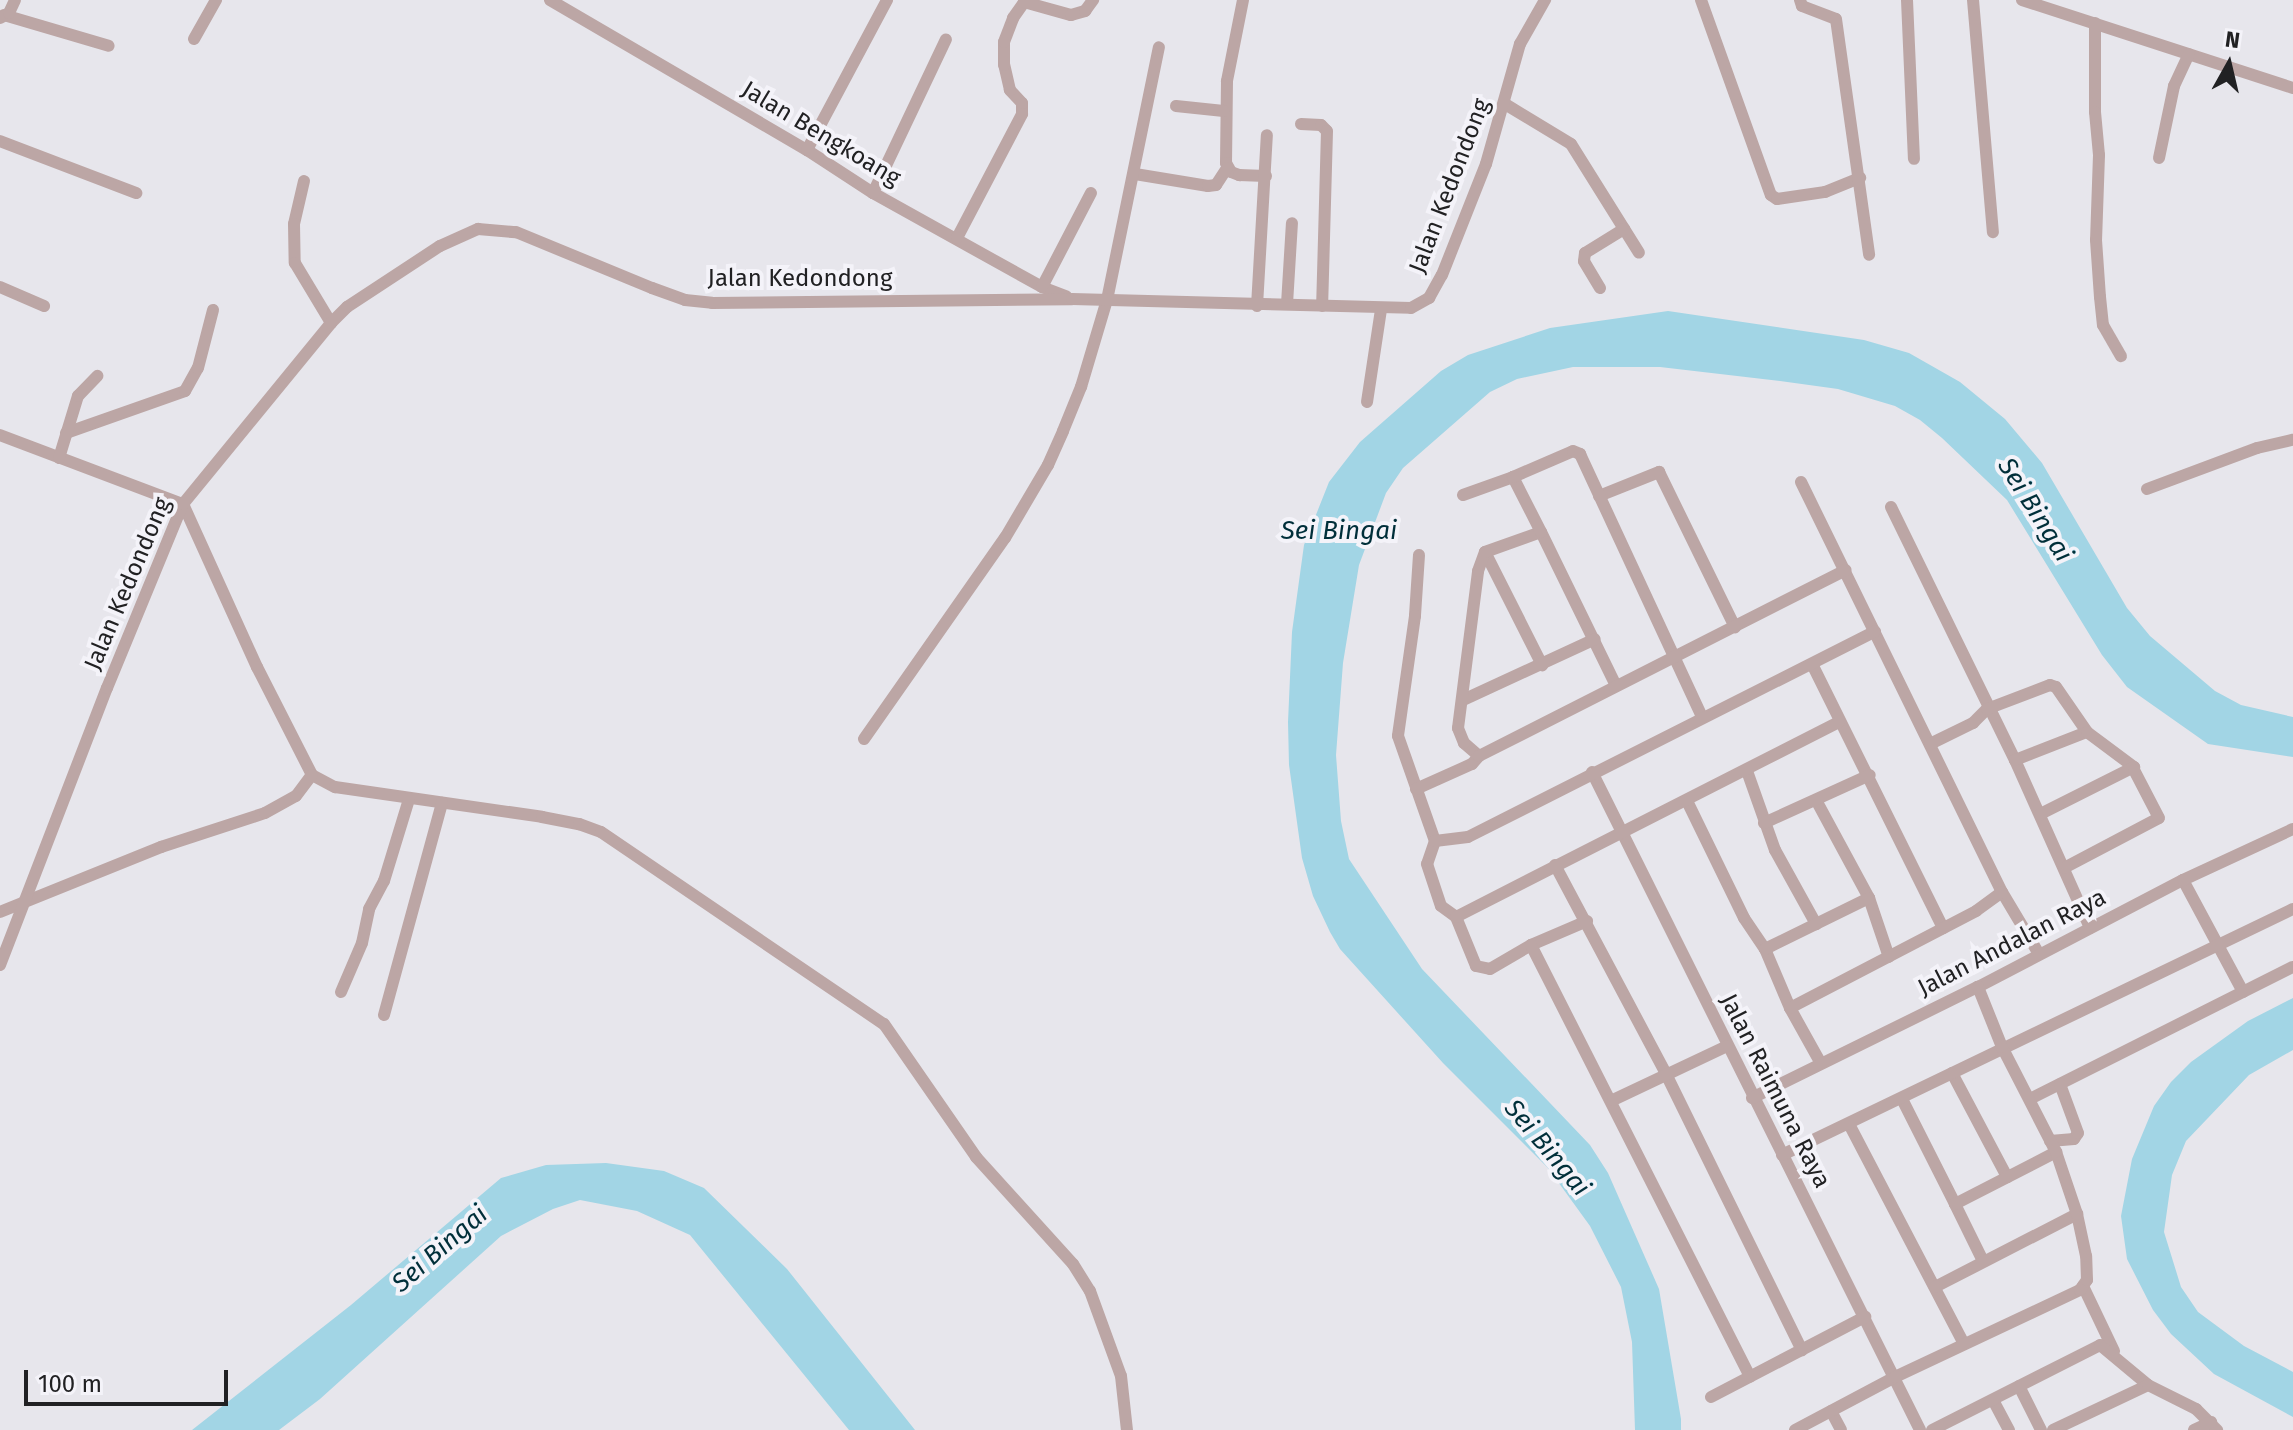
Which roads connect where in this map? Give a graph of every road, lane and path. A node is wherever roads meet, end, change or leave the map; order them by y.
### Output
1 (15, 0) edge
2 (216, 0) edge
3 (550, 0) edge
4 (887, 0) edge
5 (1093, 0) edge
6 (1243, 0) edge
7 (1545, 0) edge
8 (1701, 0) edge
9 (1800, 0) edge
10 (1907, 0) edge
11 (1973, 0) edge
12 (2022, 0) edge
13 (1022, 1) edge
14 (2, 16) edge
15 (2095, 23) junction
16 (194, 39) dead end
17 (946, 39) dead end
18 (109, 46) dead end
19 (1159, 47) dead end
20 (2189, 54) junction
21 (2293, 88) edge
22 (1505, 104) junction
23 (1176, 106) dead end
24 (1224, 111) junction
25 (1301, 124) dead end
26 (1267, 135) dead end
27 (0, 141) edge
28 (807, 150) junction
29 (2159, 158) dead end
30 (1914, 159) dead end
31 (1227, 168) junction
32 (1135, 174) junction
33 (1266, 176) junction
34 (1860, 178) junction
35 (304, 181) dead end
36 (136, 193) dead end
37 (873, 193) junction
38 (1091, 193) dead end
39 (1292, 223) dead end
40 (1624, 229) junction
41 (1993, 232) dead end
42 (957, 238) junction
43 (1639, 253) dead end
44 (1869, 255) dead end
45 (0, 287) edge
46 (1042, 287) junction
47 (1600, 288) dead end
48 (1072, 299) junction
49 (1107, 300) junction
50 (1287, 304) junction
51 (44, 306) dead end
52 (1257, 306) junction
53 (1322, 306) junction
54 (1381, 309) junction
55 (213, 310) dead end
56 (331, 323) junction
57 (2121, 356) dead end
58 (97, 376) dead end
59 (1367, 402) dead end
60 (66, 433) junction
61 (0, 435) edge
62 (2293, 440) edge
63 (59, 458) junction
64 (1513, 477) junction
65 (1801, 482) dead end
66 (2147, 489) dead end
67 (1463, 495) dead end
68 (1599, 496) junction
69 (183, 504) junction
70 (1891, 507) dead end
71 (1541, 532) junction
72 (1485, 552) junction
73 (1419, 555) dead end
74 (1845, 570) junction
75 (1735, 627) junction
76 (1875, 631) junction
77 (1595, 639) junction
78 (1673, 659) junction
79 (1812, 664) junction
80 (1542, 665) junction
81 (1616, 686) junction
82 (1463, 700) junction
83 (1987, 709) junction
84 (1702, 717) junction
85 (1839, 722) junction
86 (2087, 732) junction
87 (864, 739) dead end
88 (1930, 744) junction
89 (1479, 756) junction
90 (2015, 760) junction
91 (2134, 770) junction
92 (1747, 771) junction
93 (1592, 772) junction
94 (312, 775) junction
95 (1870, 775) junction
96 (1416, 789) junction
97 (409, 799) junction
98 (1816, 800) junction
99 (1687, 801) junction
100 (442, 803) junction
101 (2040, 814) junction
102 (1764, 823) junction
103 (2293, 829) edge
104 (1621, 831) junction
105 (1435, 841) junction
106 (1555, 865) junction
107 (2064, 868) junction
108 (2183, 880) junction
109 (2002, 892) junction
110 (1869, 898) junction
111 (23, 900) junction
112 (2293, 909) edge
113 (0, 912) edge
114 (1456, 917) junction
115 (1587, 921) junction
116 (1816, 924) junction
117 (1943, 928) junction
118 (2090, 928) junction
119 (1531, 945) junction
120 (2217, 947) junction
121 (1765, 949) junction
122 (2039, 954) junction
123 (1889, 957) junction
124 (0, 965) edge
125 (2293, 967) edge
126 (1978, 987) junction
127 (341, 992) dead end
128 (2243, 992) junction
129 (1790, 1008) junction
130 (384, 1015) dead end
131 (1727, 1046) junction
132 (2002, 1047) junction
133 (1820, 1062) junction
134 (1952, 1073) junction
135 (1666, 1074) junction
136 (2060, 1084) junction
137 (1752, 1098) junction
138 (1902, 1099) junction
139 (2030, 1099) junction
140 (1613, 1100) junction
141 (1849, 1124) junction
142 (2053, 1146) junction
143 (1782, 1155) junction
144 (2007, 1177) junction
145 (1955, 1204) junction
146 (2077, 1214) junction
147 (1983, 1261) junction
148 (2083, 1286) junction
149 (1935, 1287) junction
150 (1865, 1317) junction
151 (1964, 1344) junction
152 (1802, 1350) junction
153 (2117, 1358) junction
154 (1750, 1377) junction
155 (1895, 1377) junction
156 (2148, 1385) junction
157 (2019, 1386) junction
158 (1711, 1397) dead end
159 (1993, 1400) junction
160 (1831, 1411) junction
161 (2214, 1426) edge
162 (1127, 1430) edge
163 (1795, 1430) edge
164 (1841, 1430) edge
165 (1920, 1430) edge
166 (1932, 1430) edge
167 (2009, 1430) edge
168 (2041, 1430) edge
169 (2053, 1430) edge
170 (2194, 1430) edge

1 - 14 street
2 - 16 street
3 - 28 street, Jalan Bengkoang
4 - 28 street
5 - 13 street
6 - 24 street
7 - 22 street, Jalan Kedondong
8 - 34 street
9 - 34 street
10 - 30 street
11 - 41 street
12 - 15 street
13 - 42 street
14 - 18 street
15 - 20 street
15 - 57 street
17 - 37 street
19 - 32 street
20 - 21 street
20 - 29 street
22 - 40 street
22 - 54 street, Jalan Kedondong
23 - 24 street
24 - 31 street
25 - 53 street
26 - 33 street
27 - 36 street
28 - 37 street, Jalan Bengkoang
31 - 32 street
31 - 33 street
32 - 49 street
33 - 52 street
34 - 44 street
35 - 56 street
37 - 42 street, Jalan Bengkoang
38 - 46 street
39 - 50 street
40 - 43 street
40 - 47 street
42 - 46 street, Jalan Bengkoang
45 - 51 street
46 - 48 street, Jalan Bengkoang
48 - 49 street, Jalan Kedondong
48 - 56 street, Jalan Kedondong
49 - 52 street, Jalan Kedondong
49 - 87 street
50 - 52 street, Jalan Kedondong
50 - 53 street, Jalan Kedondong
53 - 54 street, Jalan Kedondong
54 - 59 street
55 - 60 street
56 - 69 street, Jalan Kedondong
58 - 60 street
60 - 63 street
61 - 63 street
62 - 66 street
63 - 69 street
64 - 67 street
64 - 68 street
64 - 71 street
65 - 74 street
68 - 75 street
68 - 78 street
69 - 94 street
69 - 111 street, Jalan Kedondong
70 - 83 street
71 - 72 street
71 - 77 street
72 - 80 street
72 - 82 street
73 - 96 street
74 - 75 street
74 - 76 street
75 - 78 street
76 - 79 street
76 - 88 street
77 - 80 street
77 - 81 street
78 - 81 street
78 - 84 street
79 - 84 street
79 - 85 street
80 - 82 street
81 - 89 street
82 - 89 street
83 - 86 street
83 - 88 street
83 - 90 street
84 - 93 street
85 - 92 street
85 - 95 street
86 - 90 street
86 - 91 street
88 - 109 street
89 - 96 street
90 - 101 street
91 - 101 street
91 - 107 street
92 - 99 street
92 - 102 street
93 - 104 street, Jalan Raimuna Raya
93 - 105 street
94 - 97 street
94 - 111 street
95 - 98 street
95 - 117 street
96 - 105 street
97 - 100 street
97 - 127 street
98 - 102 street
98 - 110 street
99 - 104 street
99 - 121 street
100 - 130 street
100 - 162 street
101 - 107 street
102 - 116 street
103 - 108 street, Jalan Andalan Raya
104 - 106 street
104 - 131 street, Jalan Raimuna Raya
105 - 114 street
106 - 114 street
106 - 115 street
107 - 118 street
108 - 118 street, Jalan Andalan Raya
108 - 120 street
109 - 117 street
109 - 122 street
110 - 116 street
110 - 123 street
111 - 113 street
111 - 124 street, Jalan Kedondong
112 - 120 street
114 - 119 street
115 - 119 street
115 - 135 street
116 - 121 street
117 - 123 street
118 - 122 street, Jalan Andalan Raya
119 - 140 street
120 - 128 street
120 - 132 street
121 - 129 street
122 - 126 street, Jalan Andalan Raya
123 - 129 street
125 - 128 street
126 - 132 street
126 - 133 street, Jalan Andalan Raya
128 - 136 street
129 - 133 street
131 - 135 street
131 - 137 street, Jalan Raimuna Raya
132 - 134 street
132 - 139 street
133 - 137 street, Jalan Andalan Raya
134 - 138 street
134 - 144 street
135 - 140 street
135 - 152 street
136 - 139 street
136 - 142 street
137 - 143 street, Jalan Raimuna Raya
138 - 141 street
138 - 145 street
139 - 142 street
140 - 154 street
141 - 143 street
141 - 149 street
142 - 144 street
142 - 146 street
143 - 150 street, Jalan Raimuna Raya
144 - 145 street
145 - 147 street
146 - 147 street
146 - 148 street
147 - 149 street
148 - 151 street
148 - 153 street
149 - 151 street
150 - 152 street
150 - 155 street, Jalan Raimuna Raya
151 - 155 street
152 - 154 street
153 - 156 street
153 - 157 street
154 - 158 street
155 - 160 street
155 - 165 street, Jalan Raimuna Raya
156 - 161 street
156 - 169 street
157 - 159 street
157 - 168 street
159 - 166 street
159 - 167 street
160 - 163 street
160 - 164 street
161 - 170 street

